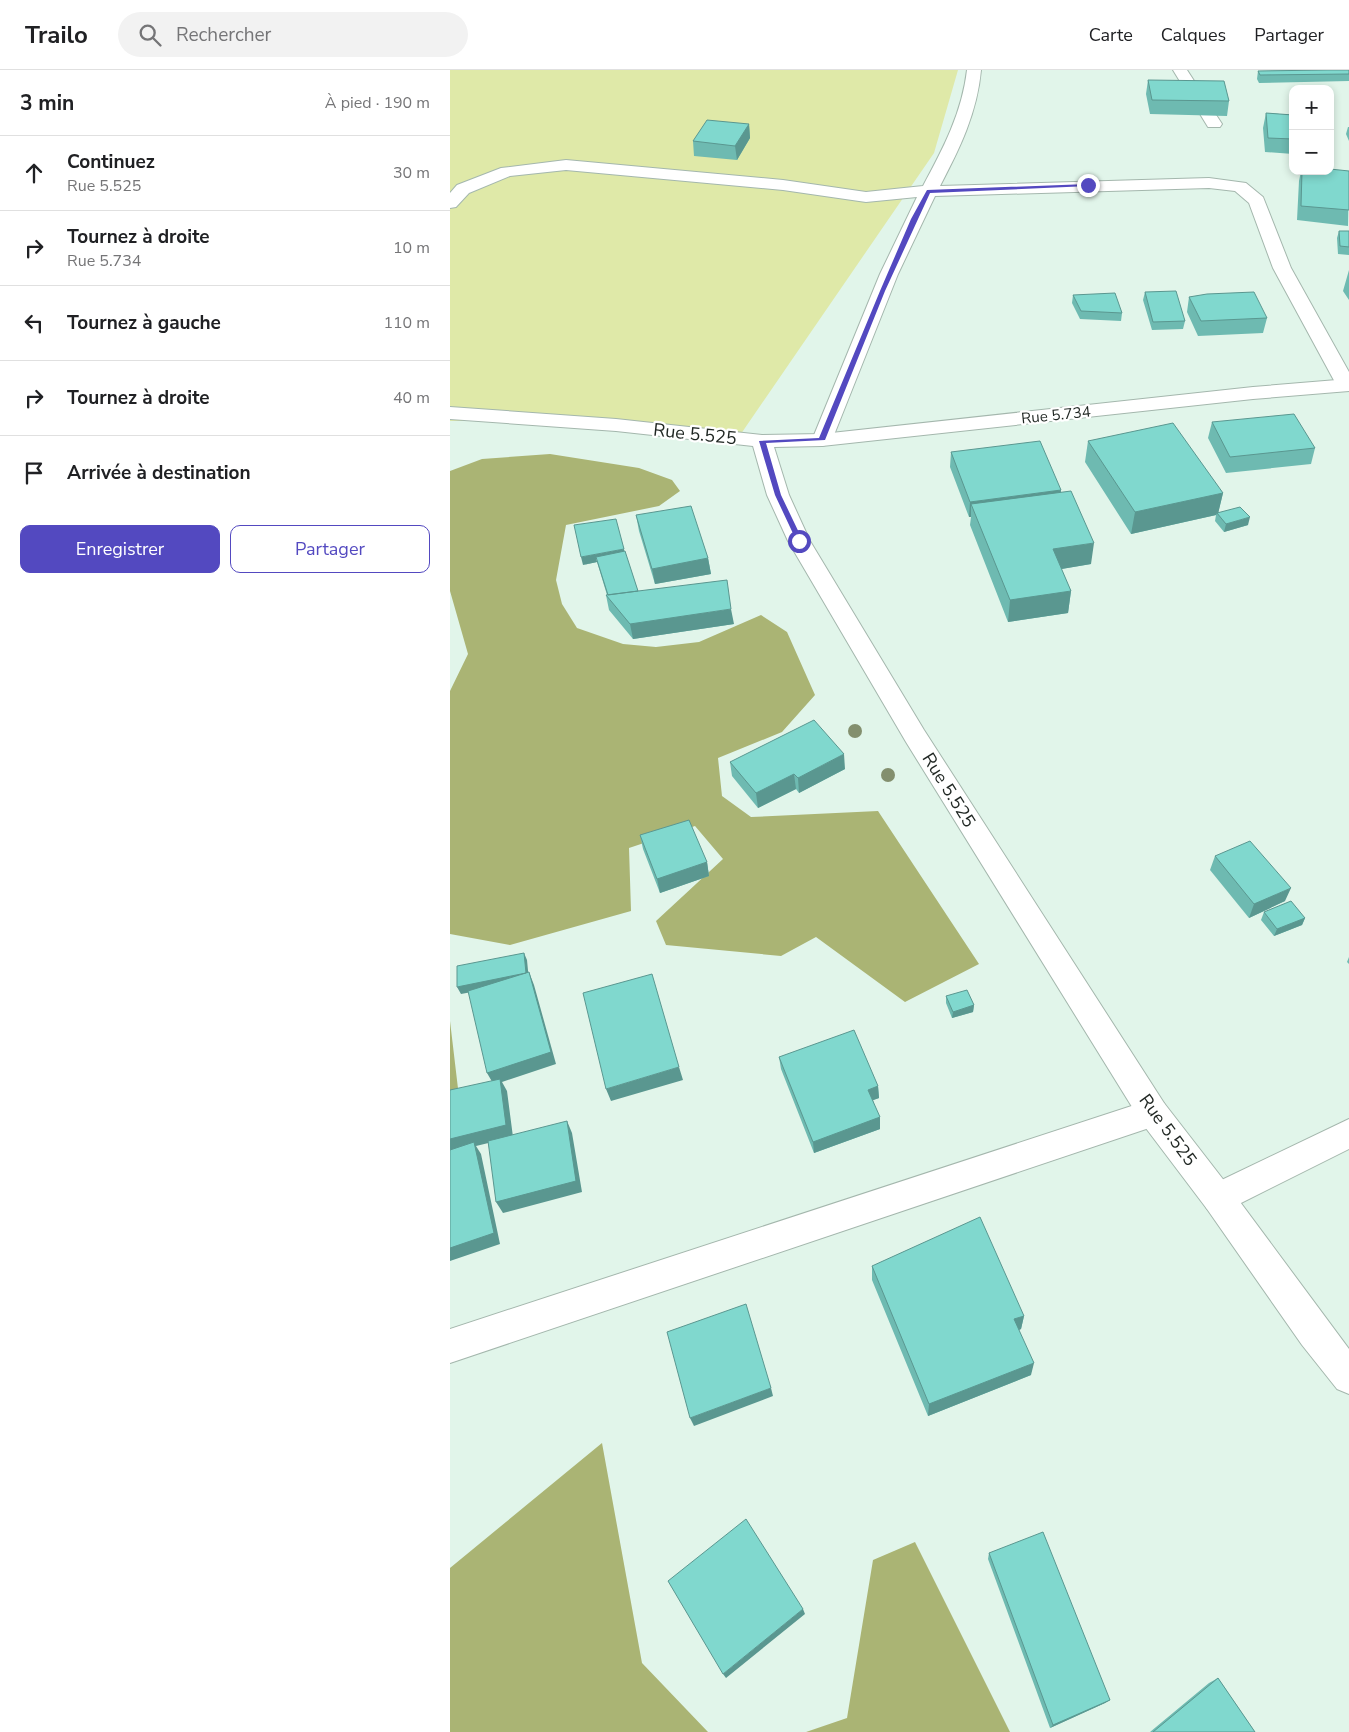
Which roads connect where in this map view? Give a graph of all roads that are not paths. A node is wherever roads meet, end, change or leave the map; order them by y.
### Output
1 (974, 70) edge
2 (1180, 70) edge
3 (1214, 124) dead end
4 (928, 192) junction
5 (450, 203) edge
6 (1348, 386) edge
7 (450, 413) edge
8 (822, 440) junction
9 (762, 441) junction
10 (1153, 1112) junction
11 (1349, 1133) edge
12 (1218, 1198) junction
13 (450, 1346) edge
14 (1349, 1377) edge

1 - 4 street
2 - 3 street
4 - 5 street
4 - 6 street
4 - 8 street
6 - 8 street, Rue 5.734
7 - 9 street, Rue 5.525
8 - 9 street, Rue 5.734
9 - 10 street, Rue 5.525
10 - 12 street, Rue 5.525
10 - 13 street
11 - 12 street
12 - 14 street, Rue 5.525

